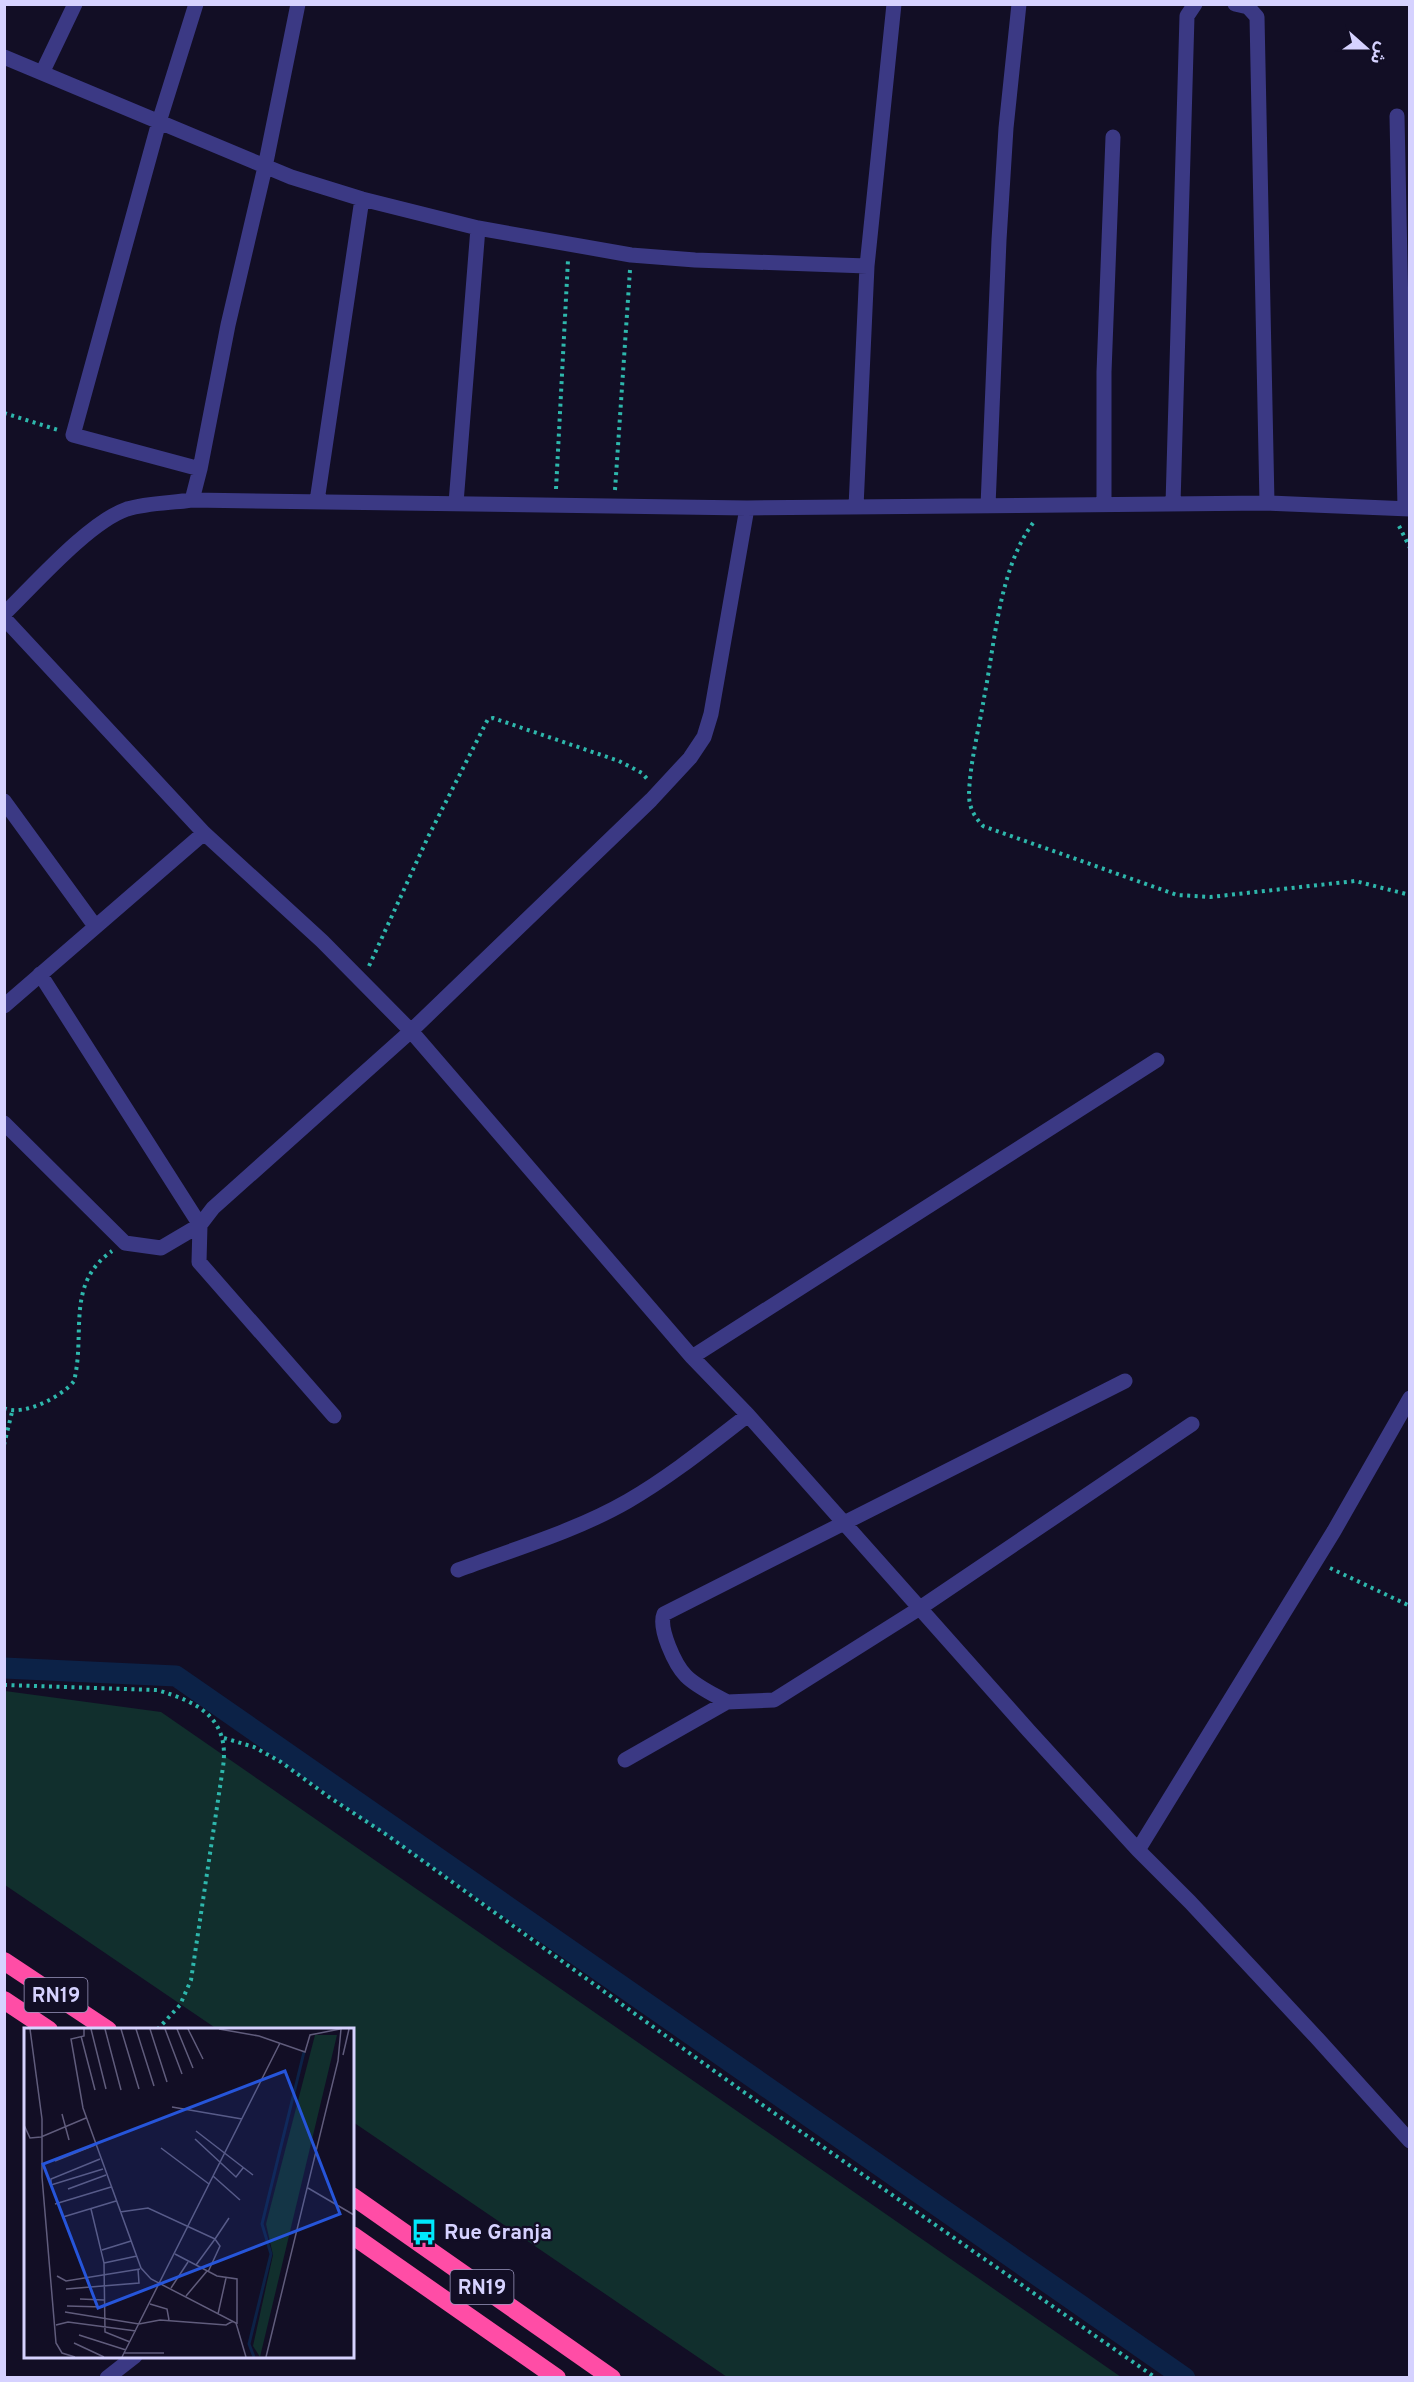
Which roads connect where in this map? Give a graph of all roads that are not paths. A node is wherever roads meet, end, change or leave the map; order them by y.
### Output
1 (75, 4) edge
2 (196, 4) edge
3 (298, 4) edge
4 (894, 4) edge
5 (1020, 4) edge
6 (1195, 4) edge
7 (1235, 4) edge
8 (4, 57) edge
9 (42, 73) junction
10 (1397, 116) dead end
11 (159, 122) junction
12 (1113, 137) dead end
13 (265, 167) junction
14 (362, 199) junction
15 (478, 228) junction
16 (867, 266) junction
17 (200, 469) junction
18 (192, 500) junction
19 (317, 501) junction
20 (456, 503) junction
21 (1268, 503) junction
22 (1104, 504) junction
23 (1173, 504) junction
24 (988, 506) junction
25 (856, 507) junction
26 (747, 508) junction
27 (1407, 508) edge
28 (4, 616) edge
29 (4, 801) edge
30 (204, 833) junction
31 (95, 926) junction
32 (40, 974) junction
33 (4, 1006) edge
34 (411, 1031) junction
35 (1157, 1060) dead end
36 (4, 1123) edge
37 (200, 1225) junction
38 (692, 1357) junction
39 (1125, 1381) dead end
40 (1410, 1398) edge
41 (748, 1415) junction
42 (334, 1416) dead end
43 (1192, 1424) dead end
44 (844, 1525) junction
45 (458, 1570) dead end
46 (920, 1608) junction
47 (727, 1702) junction
48 (625, 1760) dead end
49 (1138, 1850) junction
50 (4, 1961) edge
51 (4, 2000) edge
52 (46, 2028) edge
53 (105, 2028) edge
54 (1410, 2141) edge
55 (354, 2197) edge
56 (354, 2236) edge
57 (132, 2358) edge
58 (107, 2378) edge
59 (557, 2378) edge
60 (612, 2378) edge

1 - 9 street
2 - 11 street
3 - 13 street
4 - 16 street
5 - 24 street
6 - 23 street
7 - 21 street
8 - 9 street
9 - 11 street
10 - 27 street
11 - 13 street
11 - 17 street
12 - 22 street
13 - 14 street
13 - 17 street
14 - 15 street
14 - 19 street
15 - 16 street
15 - 20 street
16 - 25 street
17 - 18 street
18 - 19 street
18 - 28 street
19 - 20 street
20 - 26 street
21 - 23 street
21 - 27 street
22 - 23 street
22 - 24 street
24 - 25 street
25 - 26 street
26 - 34 street
28 - 30 street
29 - 31 street
30 - 31 street
30 - 34 street
31 - 32 street
32 - 33 street
32 - 37 street
34 - 37 street
34 - 38 street
35 - 38 street
36 - 37 street
37 - 42 street
38 - 41 street
39 - 44 street
40 - 49 street
41 - 44 street
41 - 45 street
43 - 46 street
44 - 46 street
44 - 47 street
46 - 47 street
46 - 49 street
47 - 48 street
49 - 54 street
50 - 53 highway, RN19
51 - 52 highway, RN19
55 - 60 highway, RN19
56 - 59 highway, RN19
57 - 58 street

